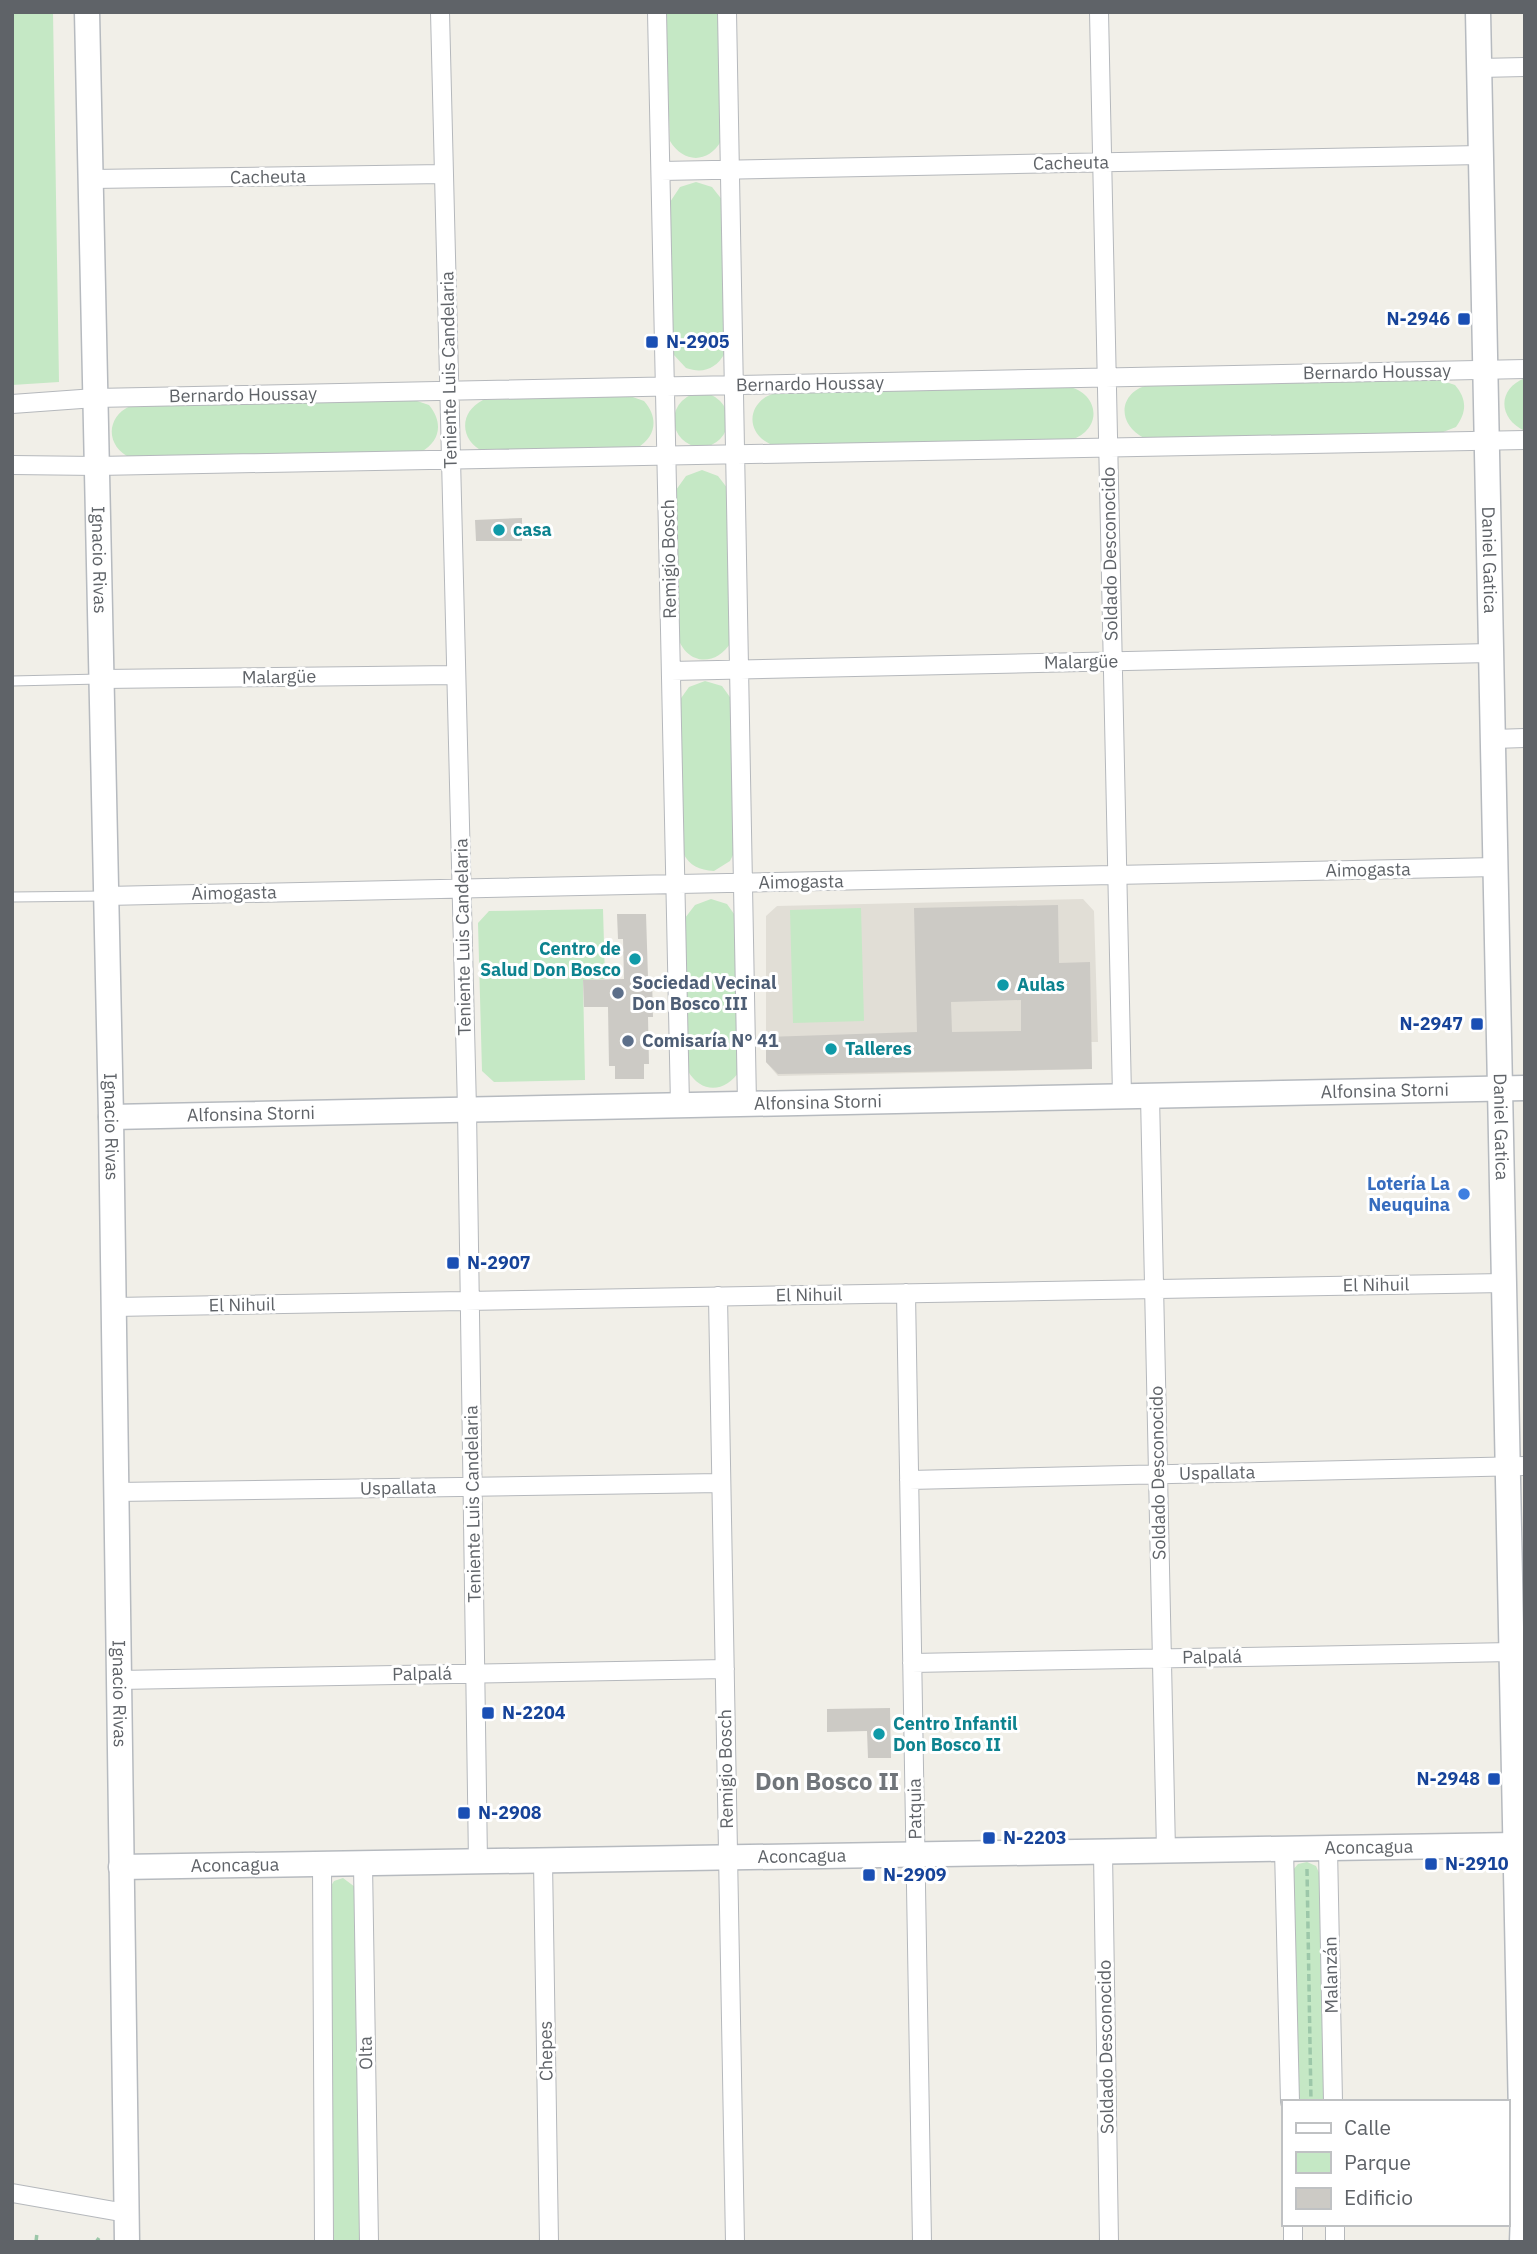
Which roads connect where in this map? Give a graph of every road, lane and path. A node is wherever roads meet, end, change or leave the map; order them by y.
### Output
1 (87, 12) edge
2 (440, 12) edge
3 (657, 12) edge
4 (727, 12) edge
5 (1099, 12) edge
6 (1478, 12) edge
7 (1525, 66) edge
8 (1479, 68) junction
9 (1481, 155) junction
10 (1102, 162) junction
11 (730, 170) junction
12 (661, 171) junction
13 (444, 174) junction
14 (91, 179) junction
15 (1525, 369) edge
16 (1485, 370) junction
17 (1107, 378) junction
18 (734, 385) junction
19 (665, 386) junction
20 (450, 391) junction
21 (95, 398) junction
22 (12, 404) edge
23 (1487, 440) junction
24 (1525, 440) edge
25 (1108, 447) junction
26 (735, 454) junction
27 (666, 456) junction
28 (451, 460) junction
29 (12, 465) edge
30 (97, 466) junction
31 (1491, 653) junction
32 (1112, 662) junction
33 (739, 669) junction
34 (671, 671) junction
35 (456, 675) junction
36 (102, 679) junction
37 (12, 681) edge
38 (1525, 738) edge
39 (1493, 739) junction
40 (1496, 867) junction
41 (1117, 875) junction
42 (743, 883) junction
43 (675, 884) junction
44 (462, 889) junction
45 (106, 896) junction
46 (12, 897) edge
47 (1500, 1088) junction
48 (1525, 1088) edge
49 (1122, 1096) junction
50 (1150, 1096) junction
51 (747, 1104) junction
52 (680, 1105) junction
53 (467, 1110) junction
54 (111, 1117) junction
55 (1504, 1283) junction
56 (1154, 1289) junction
57 (906, 1293) junction
58 (718, 1296) junction
59 (470, 1301) junction
60 (114, 1307) junction
61 (1517, 1466) edge
62 (1158, 1474) junction
63 (909, 1480) junction
64 (721, 1483) junction
65 (472, 1487) junction
66 (116, 1492) junction
67 (1512, 1653) junction
68 (1162, 1658) junction
69 (912, 1663) junction
70 (725, 1669) junction
71 (475, 1673) junction
72 (119, 1680) junction
73 (1520, 1845) edge
74 (1328, 1848) junction
75 (1284, 1849) junction
76 (1166, 1851) junction
77 (1103, 1852) junction
78 (916, 1855) junction
79 (728, 1858) junction
80 (542, 1861) junction
81 (478, 1862) junction
82 (1307, 1862) dead end
83 (322, 1864) junction
84 (363, 1864) junction
85 (121, 1867) junction
86 (1522, 1986) edge
87 (1290, 2100) edge
88 (1311, 2100) edge
89 (1333, 2100) edge
90 (12, 2193) edge
91 (126, 2213) junction
92 (37, 2234) dead end
93 (36, 2242) edge
94 (127, 2242) edge
95 (324, 2242) edge
96 (369, 2242) edge
97 (549, 2242) edge
98 (735, 2242) edge
99 (922, 2242) edge
100 (1109, 2242) edge
101 (1522, 2242) edge

1 - 14 main road, Ignacio Rivas
2 - 13 street, Teniente Luis Candelaria
3 - 12 street, Remigio Bosch
4 - 11 street
5 - 10 street, Soldado Desconocido
6 - 8 main road, Daniel Gatica
7 - 8 street
8 - 9 main road, Daniel Gatica
9 - 10 street, Cacheuta
9 - 16 main road, Daniel Gatica
10 - 11 street, Cacheuta
10 - 17 street, Soldado Desconocido
11 - 12 street, Cacheuta
11 - 18 street
12 - 19 street, Remigio Bosch
13 - 14 street, Cacheuta
13 - 20 street, Teniente Luis Candelaria
14 - 21 main road, Ignacio Rivas
15 - 16 street, Bernardo Houssay
16 - 17 street, Bernardo Houssay
16 - 23 main road, Daniel Gatica
17 - 18 street, Bernardo Houssay
17 - 25 street, Soldado Desconocido
18 - 19 street, Bernardo Houssay
18 - 26 street
19 - 20 street, Bernardo Houssay
19 - 27 street, Remigio Bosch
20 - 21 street, Bernardo Houssay
20 - 28 street, Teniente Luis Candelaria
21 - 22 street, Bernardo Houssay
21 - 30 main road, Ignacio Rivas
23 - 24 street
23 - 25 street
23 - 31 main road, Daniel Gatica
25 - 26 street
25 - 32 street, Soldado Desconocido
26 - 27 street
26 - 33 street
27 - 28 street
27 - 34 street, Remigio Bosch
28 - 30 street
28 - 35 street, Teniente Luis Candelaria
29 - 30 street
30 - 36 main road, Ignacio Rivas
31 - 32 street, Malargüe
31 - 39 main road, Daniel Gatica
32 - 33 street, Malargüe
32 - 41 street, Soldado Desconocido
33 - 34 street, Malargüe
33 - 42 street
34 - 43 street, Remigio Bosch
35 - 36 street, Malargüe
35 - 44 street, Teniente Luis Candelaria
36 - 37 lane
36 - 45 main road, Ignacio Rivas
38 - 39 street
39 - 40 main road, Daniel Gatica
40 - 41 street, Aimogasta
40 - 47 main road, Daniel Gatica
41 - 42 street, Aimogasta
41 - 49 street, Soldado Desconocido
42 - 43 street, Aimogasta
42 - 51 street
43 - 44 street, Aimogasta
43 - 52 street, Remigio Bosch
44 - 45 street, Aimogasta
44 - 53 street, Teniente Luis Candelaria
45 - 46 lane
45 - 54 main road, Ignacio Rivas
47 - 48 main road, Alfonsina Storni
47 - 50 main road, Alfonsina Storni
47 - 55 main road, Daniel Gatica
49 - 50 main road, Alfonsina Storni
49 - 51 main road, Alfonsina Storni
50 - 56 street, Soldado Desconocido
51 - 52 main road, Alfonsina Storni
52 - 53 main road, Alfonsina Storni
53 - 54 main road, Alfonsina Storni
53 - 59 street, Teniente Luis Candelaria
54 - 60 main road, Ignacio Rivas
55 - 56 street, El Nihuil
55 - 61 main road, Daniel Gatica
56 - 57 street, El Nihuil
56 - 62 street, Soldado Desconocido
57 - 58 street, El Nihuil
57 - 63 street, Patquia
58 - 59 street, El Nihuil
58 - 64 street, Remigio Bosch
59 - 60 street, El Nihuil
59 - 65 street, Teniente Luis Candelaria
60 - 66 main road, Ignacio Rivas
61 - 62 street, Uspallata
61 - 67 main road, Daniel Gatica
62 - 63 street, Uspallata
62 - 68 street, Soldado Desconocido
63 - 69 street, Patquia
64 - 65 street, Uspallata
64 - 70 street, Remigio Bosch
65 - 66 street, Uspallata
65 - 71 street, Teniente Luis Candelaria
66 - 72 main road, Ignacio Rivas
67 - 68 street, Palpalá
67 - 73 main road, Daniel Gatica
68 - 69 street, Palpalá
68 - 76 street, Soldado Desconocido
69 - 78 street, Patquia
70 - 71 street, Palpalá
70 - 79 street, Remigio Bosch
71 - 72 street, Palpalá
71 - 81 street, Teniente Luis Candelaria
72 - 85 main road, Ignacio Rivas
73 - 74 main road, Aconcagua
73 - 86 main road, Daniel Gatica
74 - 75 main road, Aconcagua
74 - 89 street, Malanzán
75 - 76 main road, Aconcagua
75 - 87 street
76 - 77 main road, Aconcagua
77 - 78 main road, Aconcagua
77 - 100 street, Soldado Desconocido
78 - 79 main road, Aconcagua
78 - 99 street, Patquia
79 - 80 main road, Aconcagua
79 - 98 street, Remigio Bosch
80 - 81 main road, Aconcagua
80 - 97 street, Chepes
81 - 84 main road, Aconcagua
82 - 88 path
83 - 84 main road, Aconcagua
83 - 85 main road, Aconcagua
83 - 95 street
84 - 96 street, Olta
85 - 91 main road, Ignacio Rivas
86 - 101 main road, Daniel Gatica
90 - 91 street
91 - 94 main road, Ignacio Rivas
92 - 93 path

